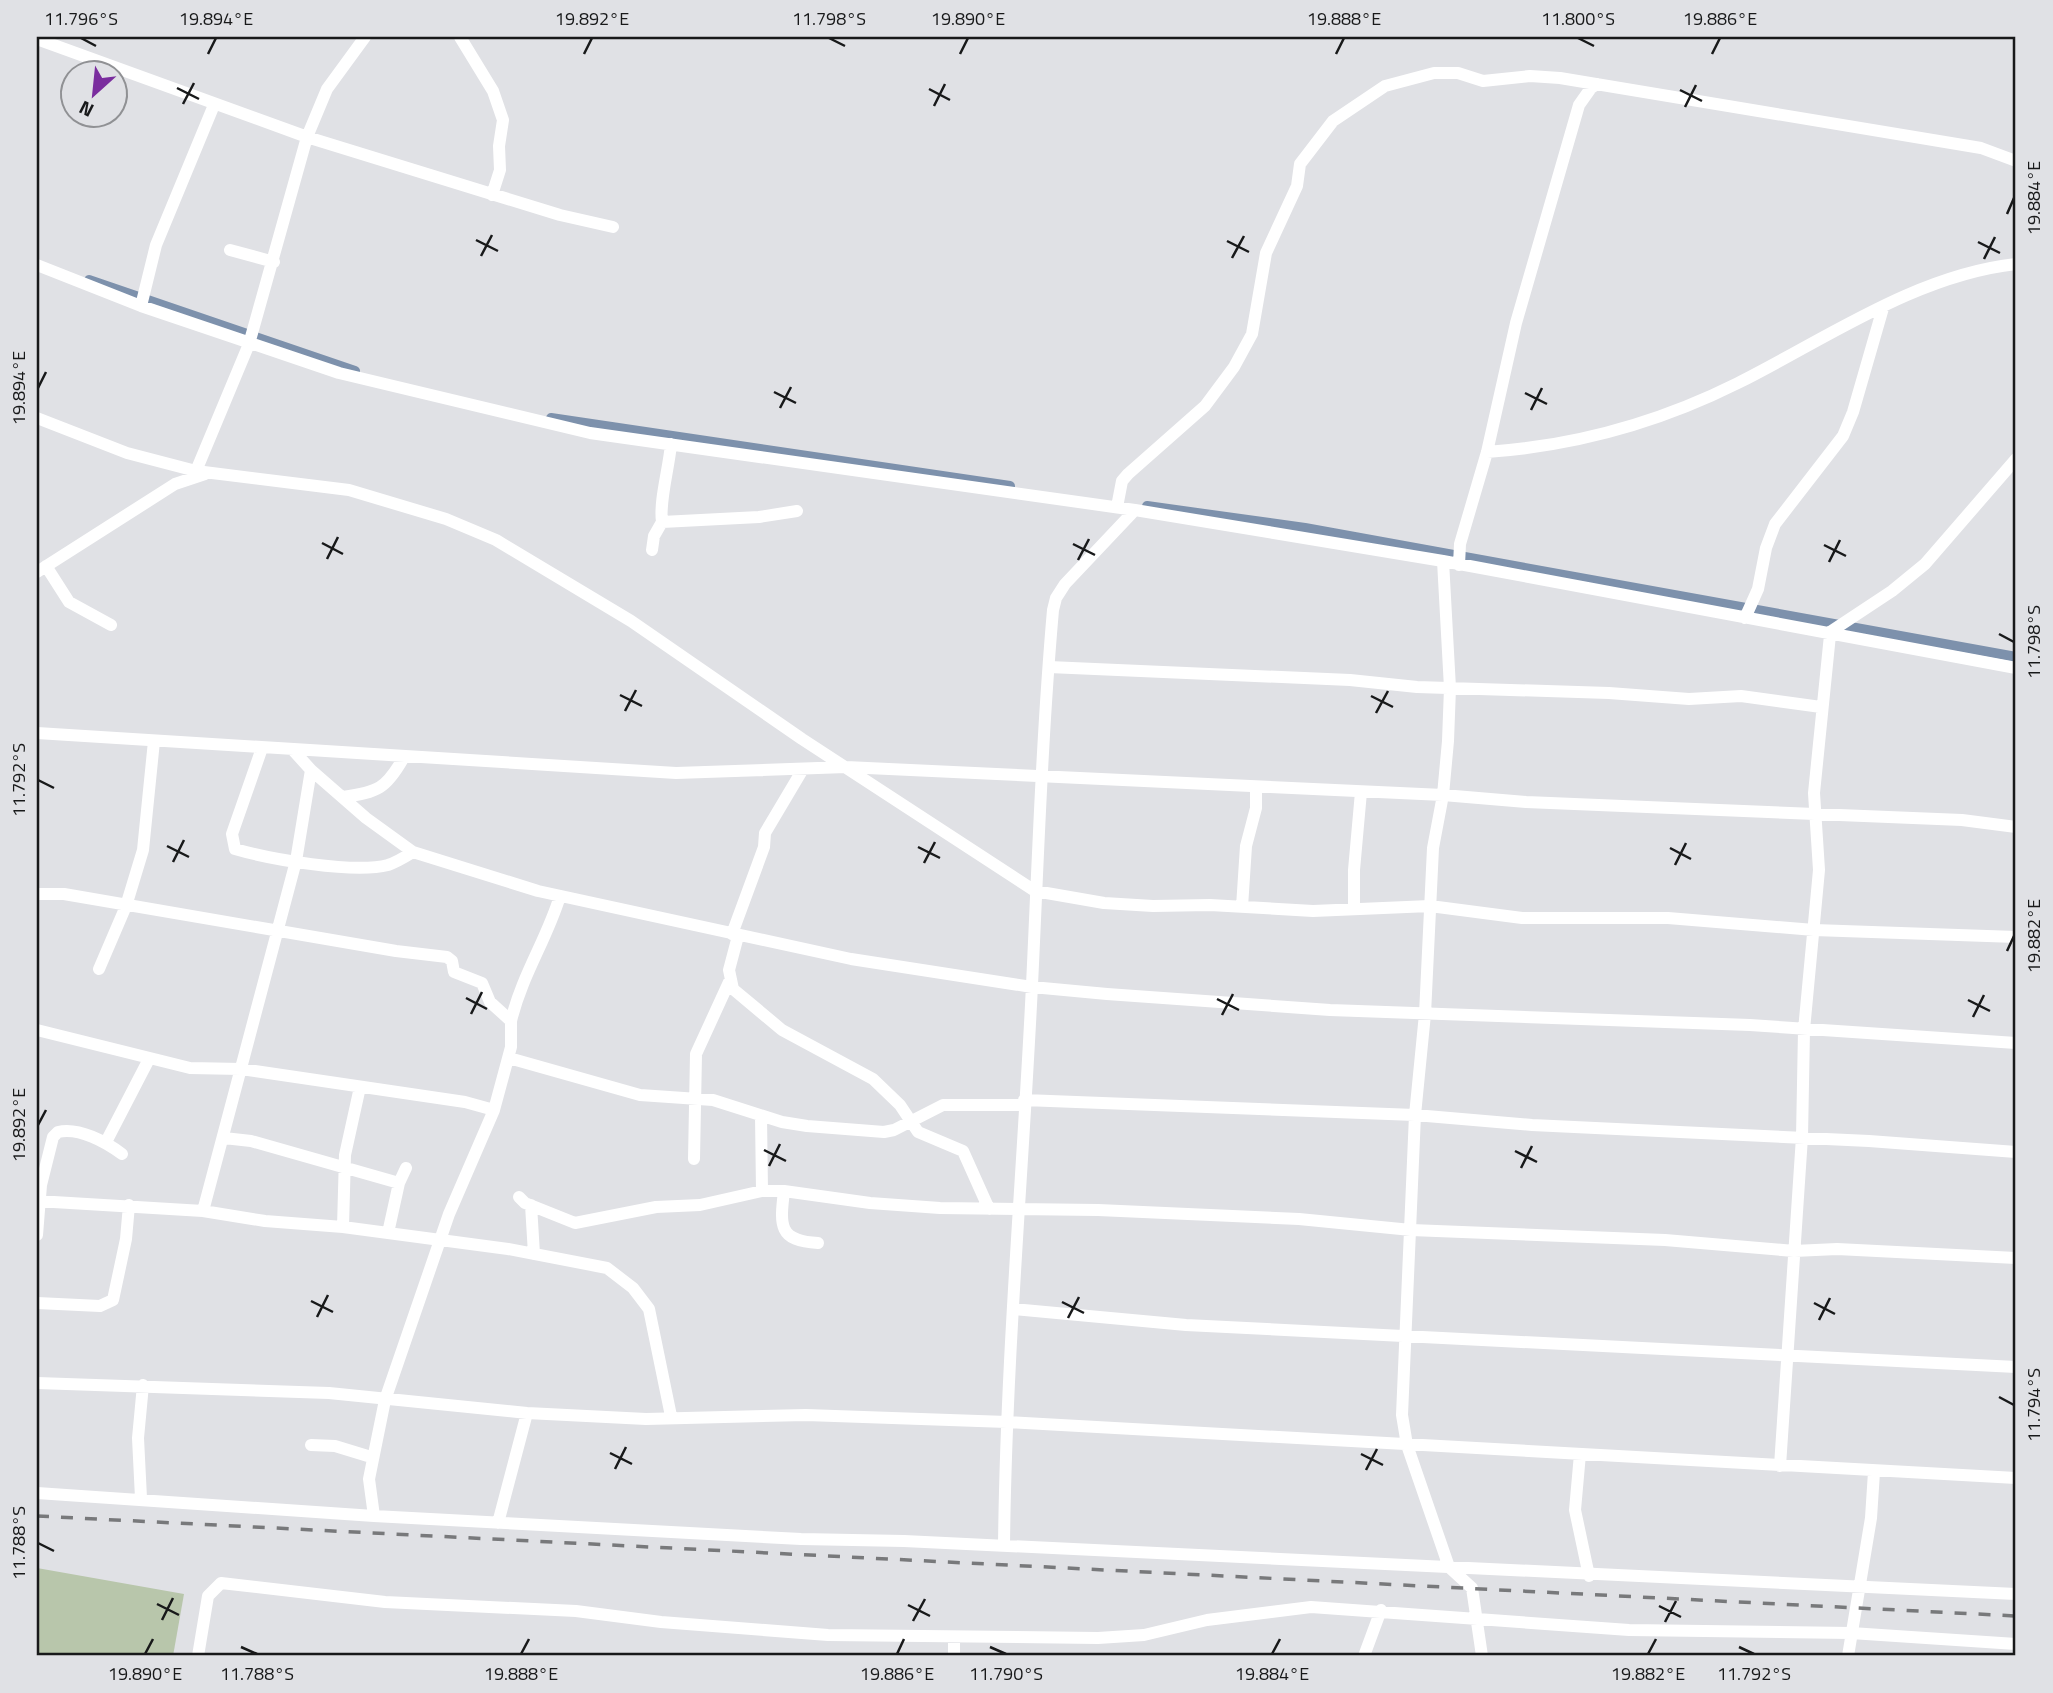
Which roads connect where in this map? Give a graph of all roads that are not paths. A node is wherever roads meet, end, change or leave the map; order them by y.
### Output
1 (365, 37) edge
2 (460, 37) edge
3 (37, 39) edge
4 (1597, 84) junction
5 (214, 105) junction
6 (307, 137) junction
7 (2016, 161) edge
8 (492, 195) junction
9 (613, 227) dead end
10 (230, 250) dead end
11 (274, 262) junction
12 (2016, 264) edge
13 (37, 265) edge
14 (141, 306) junction
15 (1883, 308) junction
16 (249, 344) junction
17 (37, 418) edge
18 (671, 444) junction
19 (1487, 452) junction
20 (2016, 459) edge
21 (202, 472) junction
22 (1117, 507) junction
23 (797, 510) dead end
24 (1135, 510) junction
25 (663, 522) junction
26 (652, 550) dead end
27 (1443, 561) junction
28 (1459, 565) junction
29 (42, 569) edge
30 (1745, 618) junction
31 (111, 625) dead end
32 (1828, 634) junction
33 (1049, 667) junction
34 (2016, 668) edge
35 (1450, 688) junction
36 (1821, 707) junction
37 (37, 733) edge
38 (154, 741) junction
39 (262, 748) junction
40 (292, 749) junction
41 (404, 757) junction
42 (846, 767) junction
43 (803, 769) junction
44 (311, 771) junction
45 (1041, 777) junction
46 (1256, 788) junction
47 (1361, 792) junction
48 (1443, 795) junction
49 (343, 797) junction
50 (1815, 814) junction
51 (2016, 827) edge
52 (413, 852) junction
53 (296, 861) junction
54 (1035, 891) junction
55 (37, 894) edge
56 (560, 895) junction
57 (126, 906) junction
58 (1430, 906) junction
59 (1242, 908) junction
60 (1354, 908) junction
61 (278, 930) junction
62 (1814, 930) junction
63 (735, 935) junction
64 (2016, 937) edge
65 (99, 969) dead end
66 (729, 982) junction
67 (1032, 987) junction
68 (1425, 1014) junction
69 (511, 1021) junction
70 (37, 1030) edge
71 (1804, 1030) junction
72 (2016, 1043) edge
73 (509, 1058) junction
74 (149, 1059) junction
75 (241, 1069) junction
76 (360, 1087) junction
77 (695, 1100) junction
78 (1023, 1102) junction
79 (494, 1110) junction
80 (1415, 1115) junction
81 (761, 1116) junction
82 (909, 1121) junction
83 (1802, 1137) junction
84 (224, 1138) junction
85 (106, 1142) junction
86 (2016, 1152) edge
87 (122, 1154) dead end
88 (694, 1158) dead end
89 (406, 1168) dead end
90 (345, 1169) junction
91 (399, 1183) junction
92 (762, 1191) junction
93 (784, 1191) junction
94 (519, 1197) dead end
95 (38, 1201) edge
96 (129, 1205) junction
97 (531, 1205) junction
98 (989, 1209) junction
99 (203, 1211) junction
100 (1017, 1211) junction
101 (343, 1227) junction
102 (1411, 1230) junction
103 (388, 1233) junction
104 (37, 1235) edge
105 (441, 1240) junction
106 (818, 1243) dead end
107 (1794, 1251) junction
108 (534, 1254) junction
109 (2016, 1258) edge
110 (37, 1303) edge
111 (1014, 1309) junction
112 (1405, 1337) junction
113 (1786, 1356) junction
114 (2016, 1367) edge
115 (37, 1383) edge
116 (143, 1385) junction
117 (385, 1400) junction
118 (527, 1413) junction
119 (671, 1416) junction
120 (1007, 1422) junction
121 (311, 1445) dead end
122 (1407, 1445) junction
123 (1580, 1454) junction
124 (371, 1457) junction
125 (1780, 1466) junction
126 (1874, 1472) junction
127 (2016, 1478) edge
128 (37, 1493) edge
129 (141, 1498) junction
130 (374, 1516) junction
131 (498, 1523) junction
132 (1004, 1546) junction
133 (1449, 1567) junction
134 (1589, 1576) junction
135 (1859, 1587) junction
136 (2016, 1594) edge
137 (1381, 1610) junction
138 (1478, 1619) junction
139 (1851, 1633) junction
140 (954, 1639) junction
141 (2016, 1644) edge
142 (198, 1656) edge
143 (954, 1656) edge
144 (1364, 1656) edge
145 (1482, 1656) edge
146 (1848, 1656) edge

1 - 6 street
2 - 8 street
3 - 5 street
4 - 7 street
4 - 19 street
4 - 22 street
5 - 6 street
5 - 14 street
6 - 8 street
6 - 11 street
8 - 9 street
10 - 11 street
11 - 16 street
12 - 15 street
13 - 14 street
14 - 16 street
15 - 19 street
15 - 30 street
16 - 18 street
16 - 21 street
17 - 21 street
18 - 22 street
18 - 25 street
19 - 28 street
20 - 32 street
21 - 29 street
21 - 42 street
22 - 24 street
23 - 25 street
24 - 27 street
24 - 33 street
25 - 26 street
27 - 28 street
27 - 35 street
28 - 30 street
29 - 31 street
30 - 32 street
32 - 34 street
32 - 36 street
33 - 35 street
33 - 45 street
35 - 36 street
35 - 48 street
36 - 50 street
37 - 38 street
38 - 39 street
38 - 57 street
39 - 40 street
39 - 53 street
40 - 41 street
40 - 44 street
41 - 43 street
41 - 49 street
42 - 43 street
42 - 45 street
42 - 54 street
43 - 63 street
44 - 49 street
44 - 53 street
45 - 46 street
45 - 54 street
46 - 47 street
46 - 59 street
47 - 48 street
47 - 60 street
48 - 50 street
48 - 58 street
49 - 52 street
50 - 51 street
50 - 62 street
52 - 53 street
52 - 56 street
53 - 61 street
54 - 59 street
54 - 67 street
55 - 57 street
56 - 63 street
56 - 69 street
57 - 61 street
57 - 65 street
58 - 60 street
58 - 62 street
58 - 68 street
59 - 60 street
61 - 69 street
61 - 75 street
62 - 64 street
62 - 71 street
63 - 66 street
63 - 67 street
66 - 77 street
66 - 82 street
67 - 68 street
67 - 78 street
68 - 71 street
68 - 80 street
69 - 73 street
70 - 74 street
71 - 72 street
71 - 83 street
73 - 77 street
73 - 79 street
74 - 75 street
74 - 85 street
75 - 76 street
75 - 84 street
76 - 79 street
76 - 90 street
77 - 81 street
77 - 88 street
78 - 80 street
78 - 82 street
78 - 100 street
79 - 105 street
80 - 83 street
80 - 102 street
81 - 82 street
81 - 92 street
82 - 98 street
83 - 86 street
83 - 107 street
84 - 90 street
84 - 99 street
85 - 87 street
85 - 95 street
89 - 91 street
90 - 91 street
90 - 101 street
91 - 103 street
92 - 93 street
92 - 97 street
93 - 98 street
93 - 106 street
94 - 97 street
95 - 96 street
95 - 104 street
96 - 99 street
96 - 110 street
97 - 108 street
98 - 100 street
99 - 101 street
100 - 102 street
100 - 111 street
101 - 103 street
102 - 107 street
102 - 112 street
103 - 105 street
105 - 108 street
105 - 117 street
107 - 109 street
107 - 113 street
108 - 119 street
111 - 112 street
111 - 120 street
112 - 113 street
112 - 122 street
113 - 114 street
113 - 125 street
115 - 116 street
116 - 117 street
116 - 129 street
117 - 118 street
117 - 124 street
118 - 119 street
118 - 131 street
119 - 120 street
120 - 122 street
120 - 132 street
121 - 124 street
122 - 123 street
122 - 133 street
123 - 125 street
123 - 134 street
124 - 130 street
125 - 126 street
126 - 127 street
126 - 135 street
128 - 129 street
129 - 130 street
130 - 131 street
131 - 132 street
132 - 133 street
133 - 134 street
133 - 138 street
134 - 135 street
135 - 136 street
135 - 139 street
137 - 138 street
137 - 140 street
137 - 144 street
138 - 139 street
138 - 145 street
139 - 141 street
139 - 146 street
140 - 142 street
140 - 143 street

